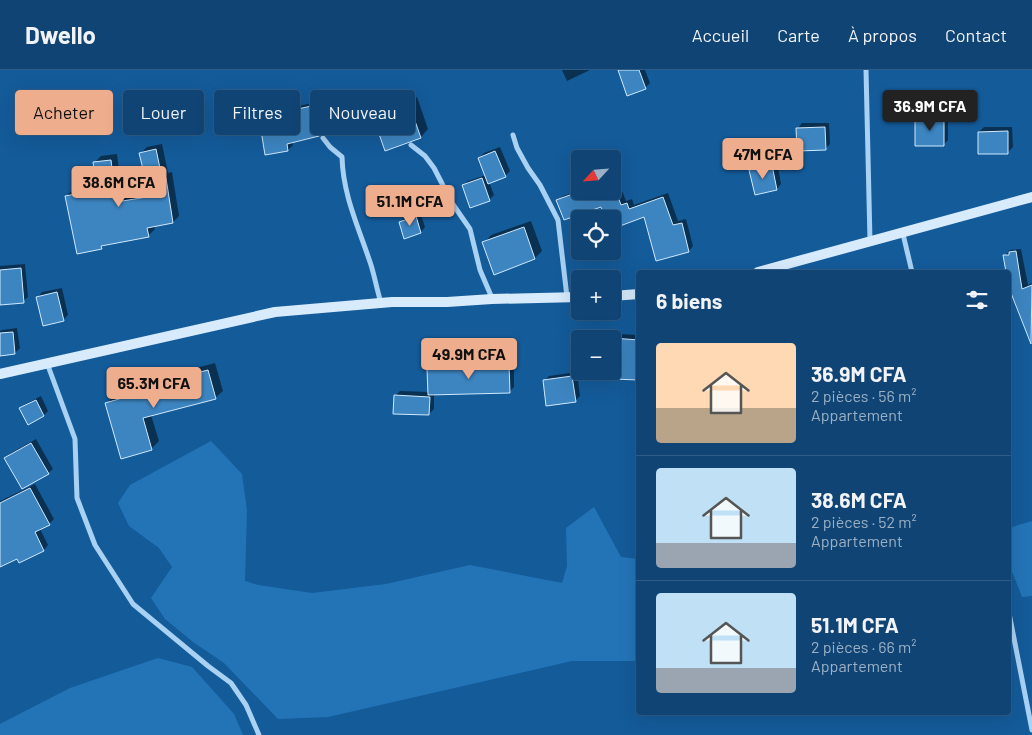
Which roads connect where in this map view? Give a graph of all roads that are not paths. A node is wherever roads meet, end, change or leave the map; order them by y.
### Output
1 (866, 70) edge
2 (513, 134) dead end
3 (323, 138) dead end
4 (411, 145) dead end
5 (1032, 197) edge
6 (903, 234) junction
7 (870, 241) junction
8 (765, 270) edge
9 (912, 270) edge
10 (636, 294) edge
11 (621, 295) edge
12 (567, 298) junction
13 (571, 298) edge
14 (492, 299) junction
15 (381, 303) junction
16 (47, 363) junction
17 (0, 374) edge
18 (1011, 623) edge
19 (1032, 730) edge
20 (259, 735) edge

1 - 7 street
2 - 12 street
3 - 15 street
4 - 14 street
5 - 6 street
6 - 7 street
6 - 9 street
7 - 8 street
10 - 11 street
12 - 13 street
12 - 14 street
14 - 15 street
15 - 16 street
16 - 17 street
16 - 20 street
18 - 19 street

